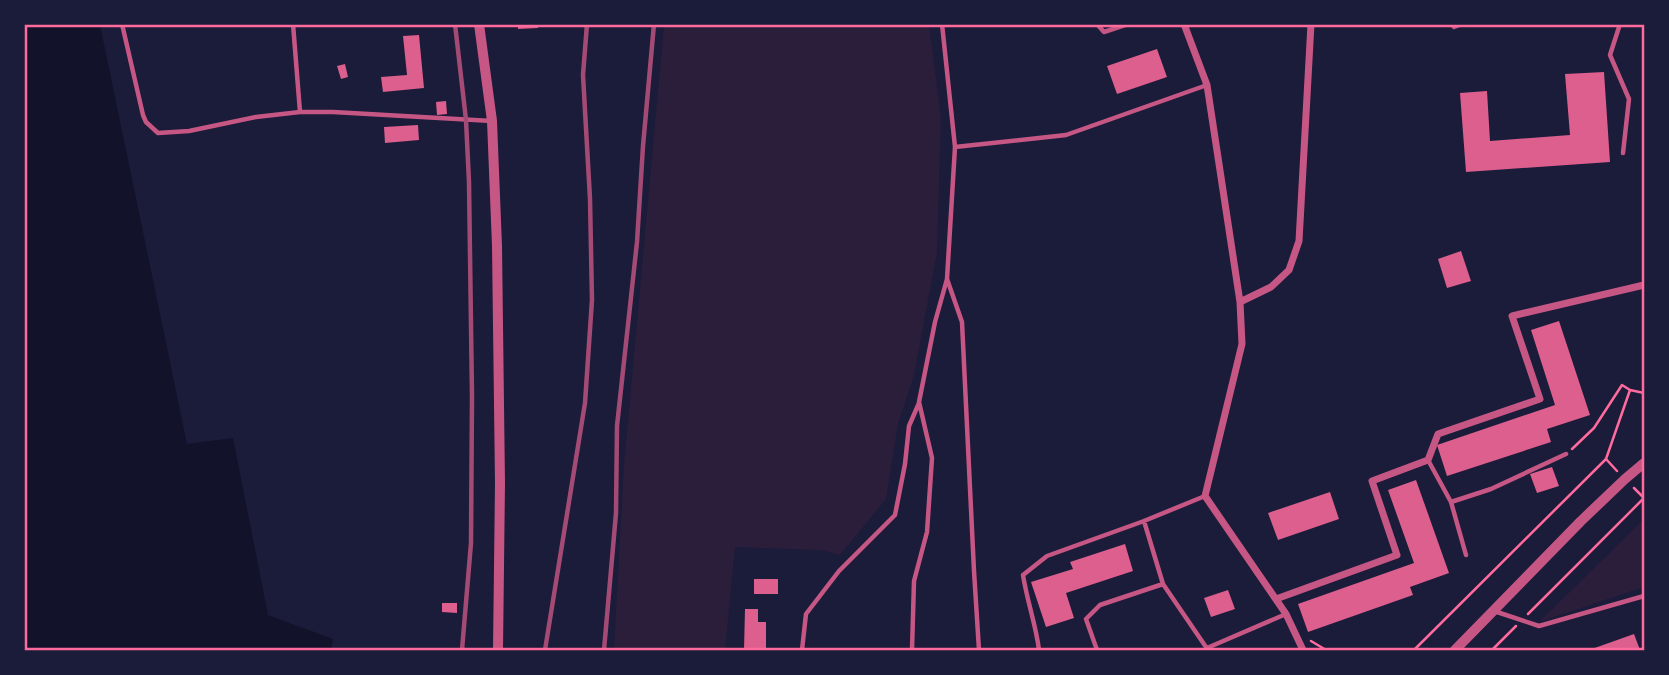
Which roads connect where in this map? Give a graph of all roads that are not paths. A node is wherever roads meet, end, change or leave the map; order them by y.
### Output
1 (122, 24) edge
2 (293, 24) edge
3 (479, 24) edge
4 (942, 24) edge
5 (1097, 24) edge
6 (1128, 24) edge
7 (1184, 24) edge
8 (1311, 24) edge
9 (1452, 24) edge
10 (1462, 24) edge
11 (1620, 24) edge
12 (1207, 85) junction
13 (300, 112) junction
14 (492, 121) junction
15 (955, 147) junction
16 (1623, 153) dead end
17 (947, 279) junction
18 (1644, 285) edge
19 (1240, 302) junction
20 (919, 402) junction
21 (1566, 454) road end
22 (1428, 460) junction
23 (1644, 463) edge
24 (1205, 496) junction
25 (1451, 502) junction
26 (1144, 521) junction
27 (1466, 555) dead end
28 (1163, 584) junction
29 (1644, 596) edge
30 (1276, 599) junction
31 (1494, 611) junction
32 (1286, 614) junction
33 (1208, 649) edge
34 (498, 650) edge
35 (802, 650) edge
36 (912, 650) edge
37 (979, 650) edge
38 (1039, 650) edge
39 (1097, 650) edge
40 (1303, 650) edge
41 (1455, 650) edge

1 - 13 lane
2 - 13 lane
3 - 14 street
4 - 15 lane
5 - 6 lane
7 - 12 street
8 - 19 street
9 - 10 lane
11 - 16 lane
12 - 15 lane
12 - 19 street
13 - 14 lane
14 - 34 street
15 - 17 lane
17 - 20 lane
17 - 37 lane
18 - 22 street
19 - 24 street
20 - 35 lane
20 - 36 lane
21 - 25 lane
22 - 25 lane
22 - 30 street
23 - 31 street
24 - 26 lane
24 - 30 street
25 - 27 lane
26 - 28 lane
26 - 38 lane
28 - 33 lane
28 - 39 lane
29 - 31 lane
30 - 32 street
31 - 41 street
32 - 33 lane
32 - 40 street

